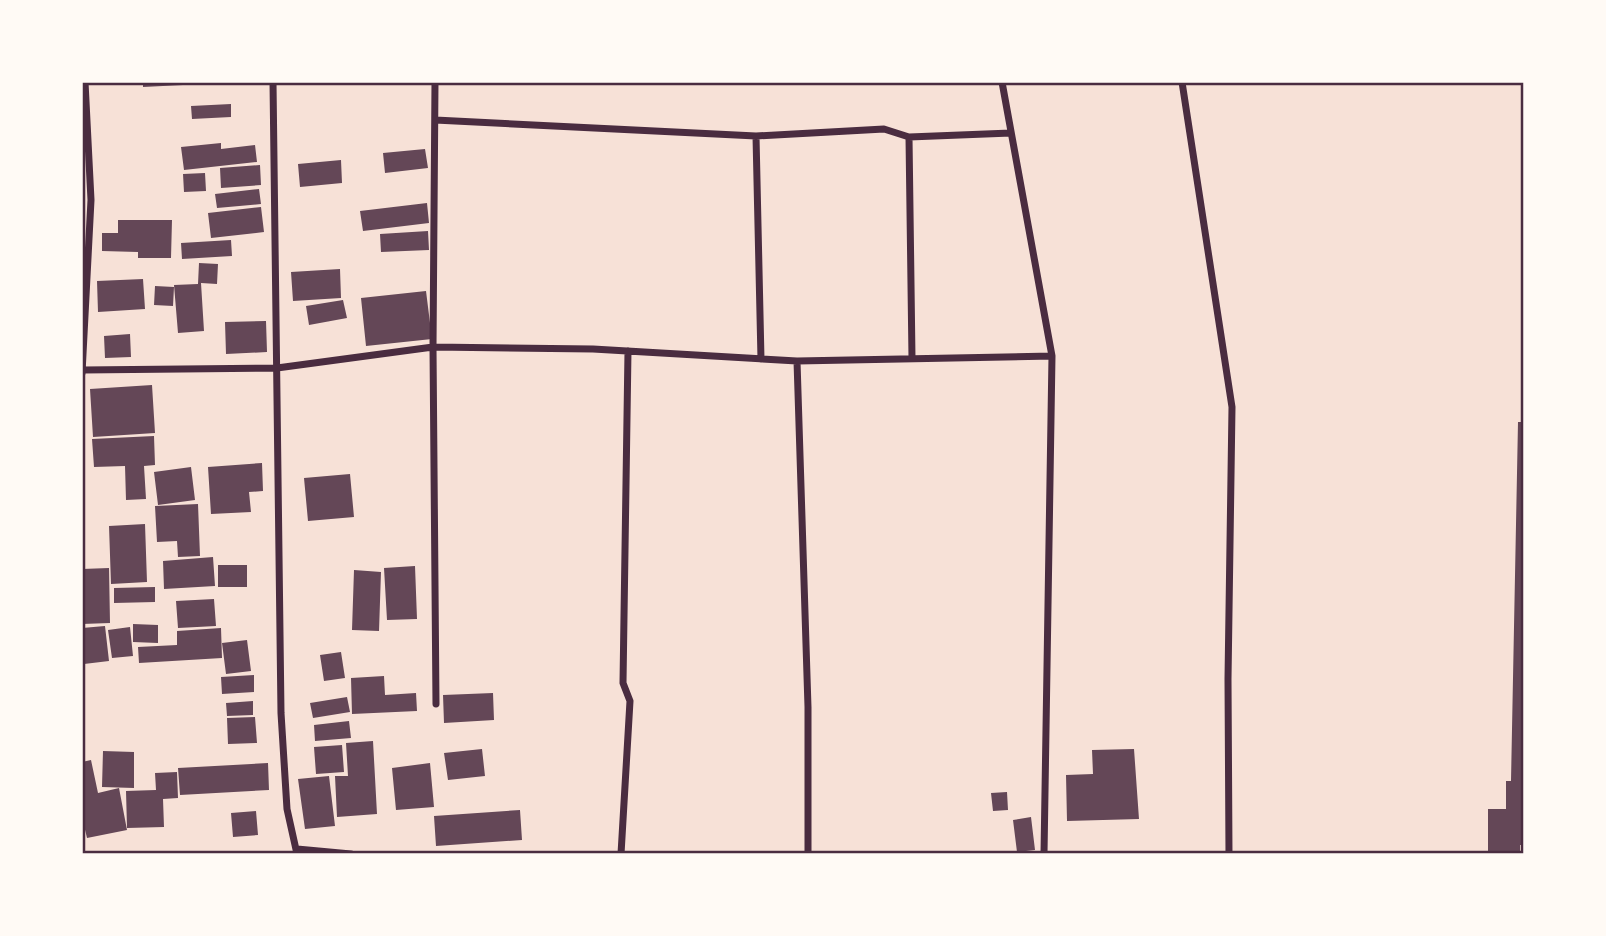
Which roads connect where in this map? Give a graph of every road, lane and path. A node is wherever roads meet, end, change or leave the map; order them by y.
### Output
1 (85, 82) edge
2 (273, 82) edge
3 (435, 82) edge
4 (1002, 82) edge
5 (1182, 82) edge
6 (435, 121) junction
7 (1011, 132) junction
8 (756, 136) junction
9 (909, 136) junction
10 (433, 347) junction
11 (628, 351) junction
12 (1052, 356) junction
13 (912, 358) junction
14 (761, 359) junction
15 (797, 361) junction
16 (277, 368) junction
17 (83, 372) edge
18 (436, 705) dead end
19 (297, 851) edge
20 (351, 854) edge
21 (621, 854) edge
22 (808, 854) edge
23 (1044, 854) edge
24 (1229, 854) edge

1 - 17 street
2 - 16 street
3 - 6 street
4 - 7 street
5 - 24 street
6 - 8 street
6 - 10 street
7 - 9 street
7 - 12 street
8 - 9 street
8 - 14 street
9 - 13 street
10 - 11 street
10 - 16 street
10 - 18 street
11 - 14 street
11 - 21 street
12 - 13 street
12 - 23 street
13 - 15 street
14 - 15 street
15 - 22 street
16 - 17 street
16 - 19 street
19 - 20 street

